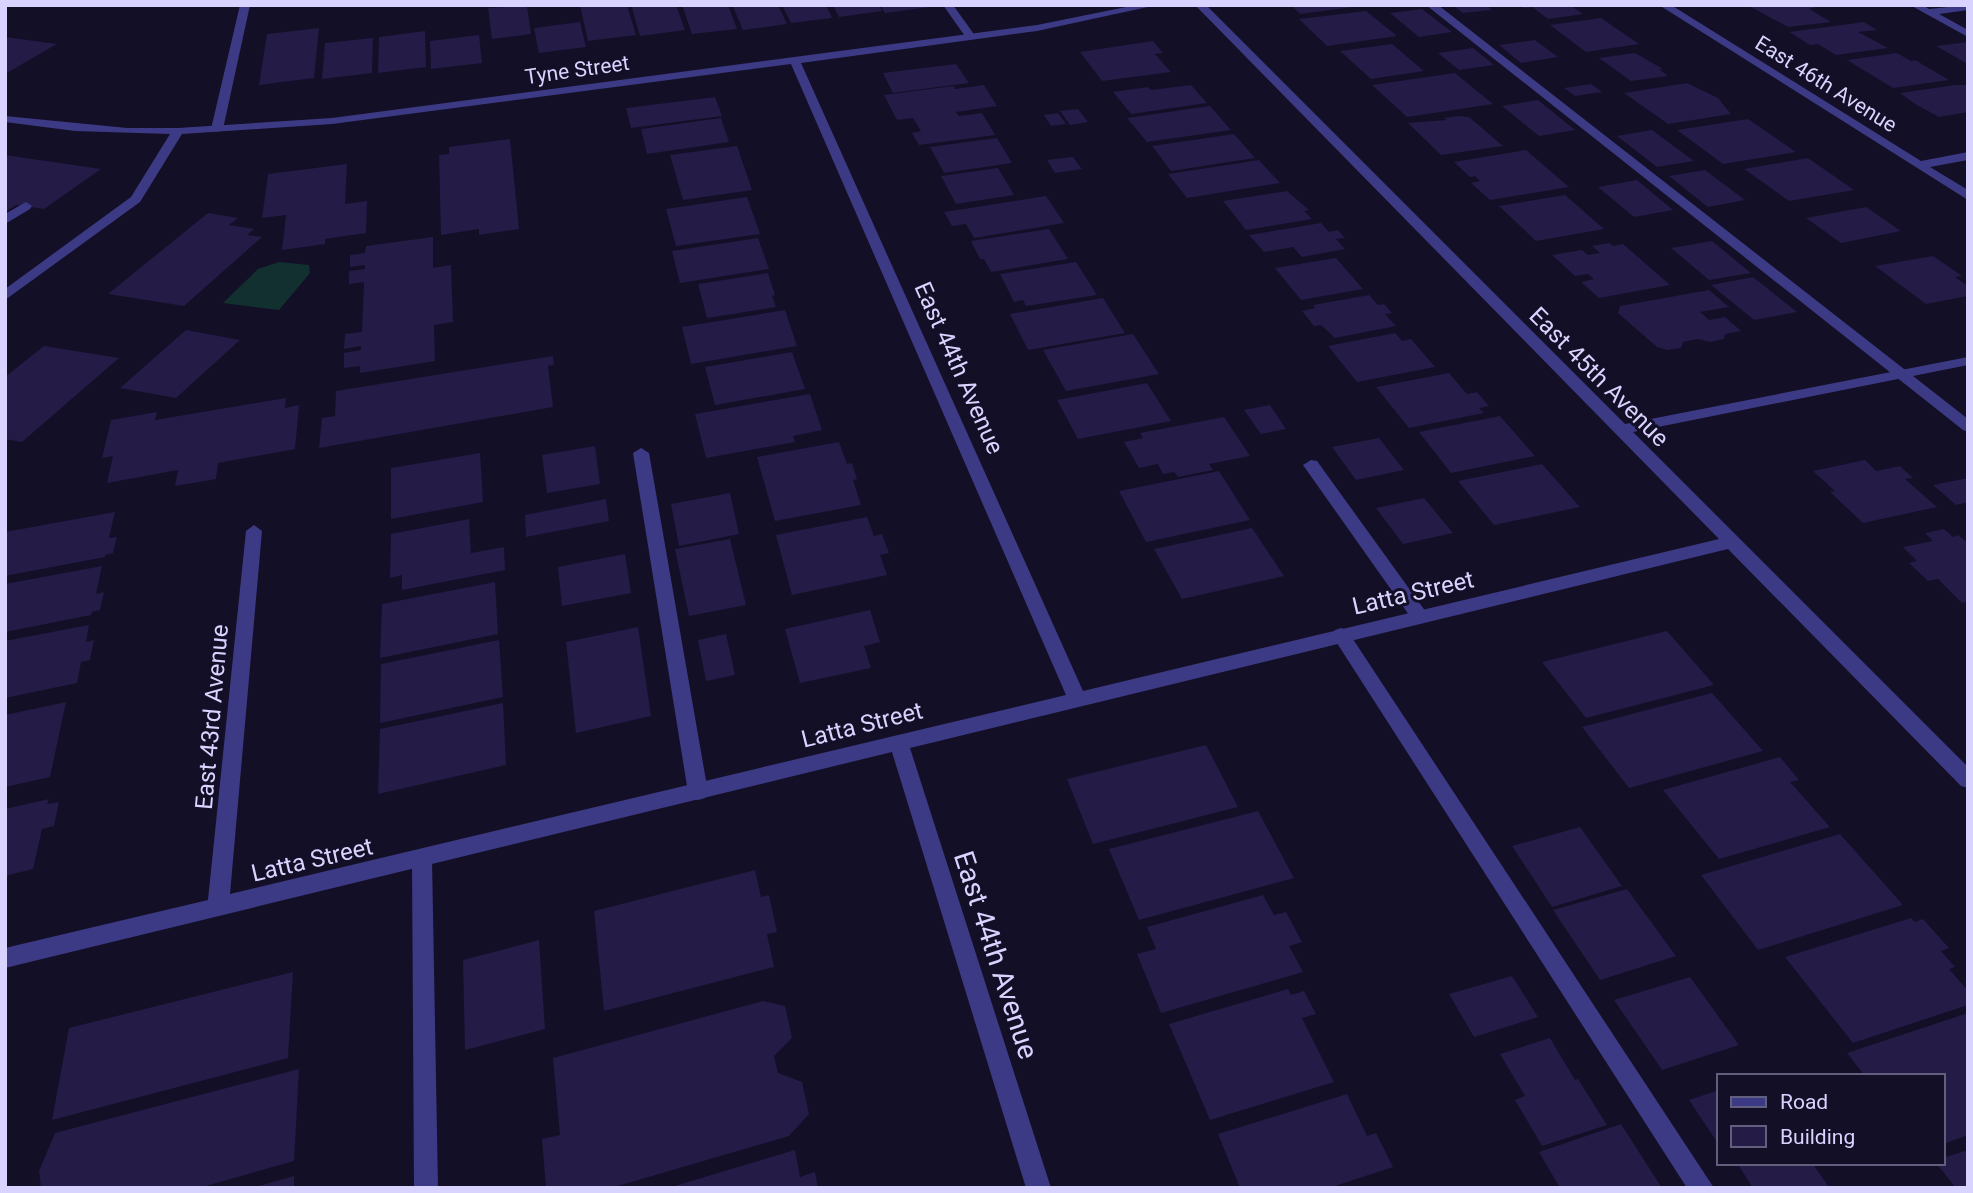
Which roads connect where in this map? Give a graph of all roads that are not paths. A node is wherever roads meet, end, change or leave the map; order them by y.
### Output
1 (245, 5) edge
2 (948, 5) edge
3 (1152, 5) edge
4 (1200, 5) edge
5 (1431, 5) edge
6 (1664, 5) edge
7 (1915, 5) edge
8 (1968, 7) edge
9 (1928, 12) junction
10 (1968, 34) edge
11 (971, 37) junction
12 (794, 60) junction
13 (5, 118) edge
14 (216, 129) junction
15 (178, 131) junction
16 (1968, 156) edge
17 (1919, 165) junction
18 (1968, 196) edge
19 (26, 206) dead end
20 (5, 220) edge
21 (5, 296) edge
22 (1968, 361) edge
23 (1900, 375) junction
24 (1968, 427) edge
25 (1620, 430) junction
26 (641, 453) dead end
27 (1311, 465) dead end
28 (254, 531) dead end
29 (1731, 542) junction
30 (1420, 617) junction
31 (1341, 635) junction
32 (1076, 697) junction
33 (898, 741) junction
34 (1968, 780) edge
35 (698, 792) junction
36 (422, 859) junction
37 (218, 908) junction
38 (5, 958) edge
39 (426, 1188) edge
40 (1039, 1188) edge
41 (1702, 1188) edge

1 - 14 street
2 - 11 street
3 - 11 street, Tyne Street
4 - 25 street, East 45th Avenue
5 - 23 street
6 - 17 street, East 46th Avenue
7 - 9 street
8 - 9 street
9 - 10 street
11 - 12 street, Tyne Street
12 - 14 street, Tyne Street
12 - 32 street, East 44th Avenue
13 - 15 street, Tyne Street
14 - 15 street, Tyne Street
15 - 21 street
16 - 17 street
17 - 18 street, East 46th Avenue
19 - 20 street
22 - 23 street
23 - 24 street
23 - 25 street
25 - 29 street, East 45th Avenue
26 - 35 street
27 - 30 street
28 - 37 street, East 43rd Avenue
29 - 30 street, Latta Street
29 - 34 street, East 45th Avenue
30 - 31 street, Latta Street
31 - 32 street, Latta Street
31 - 41 street
32 - 33 street, Latta Street
33 - 35 street, Latta Street
33 - 40 street, East 44th Avenue
35 - 36 street, Latta Street
36 - 37 street, Latta Street
36 - 39 street
37 - 38 street, Latta Street

